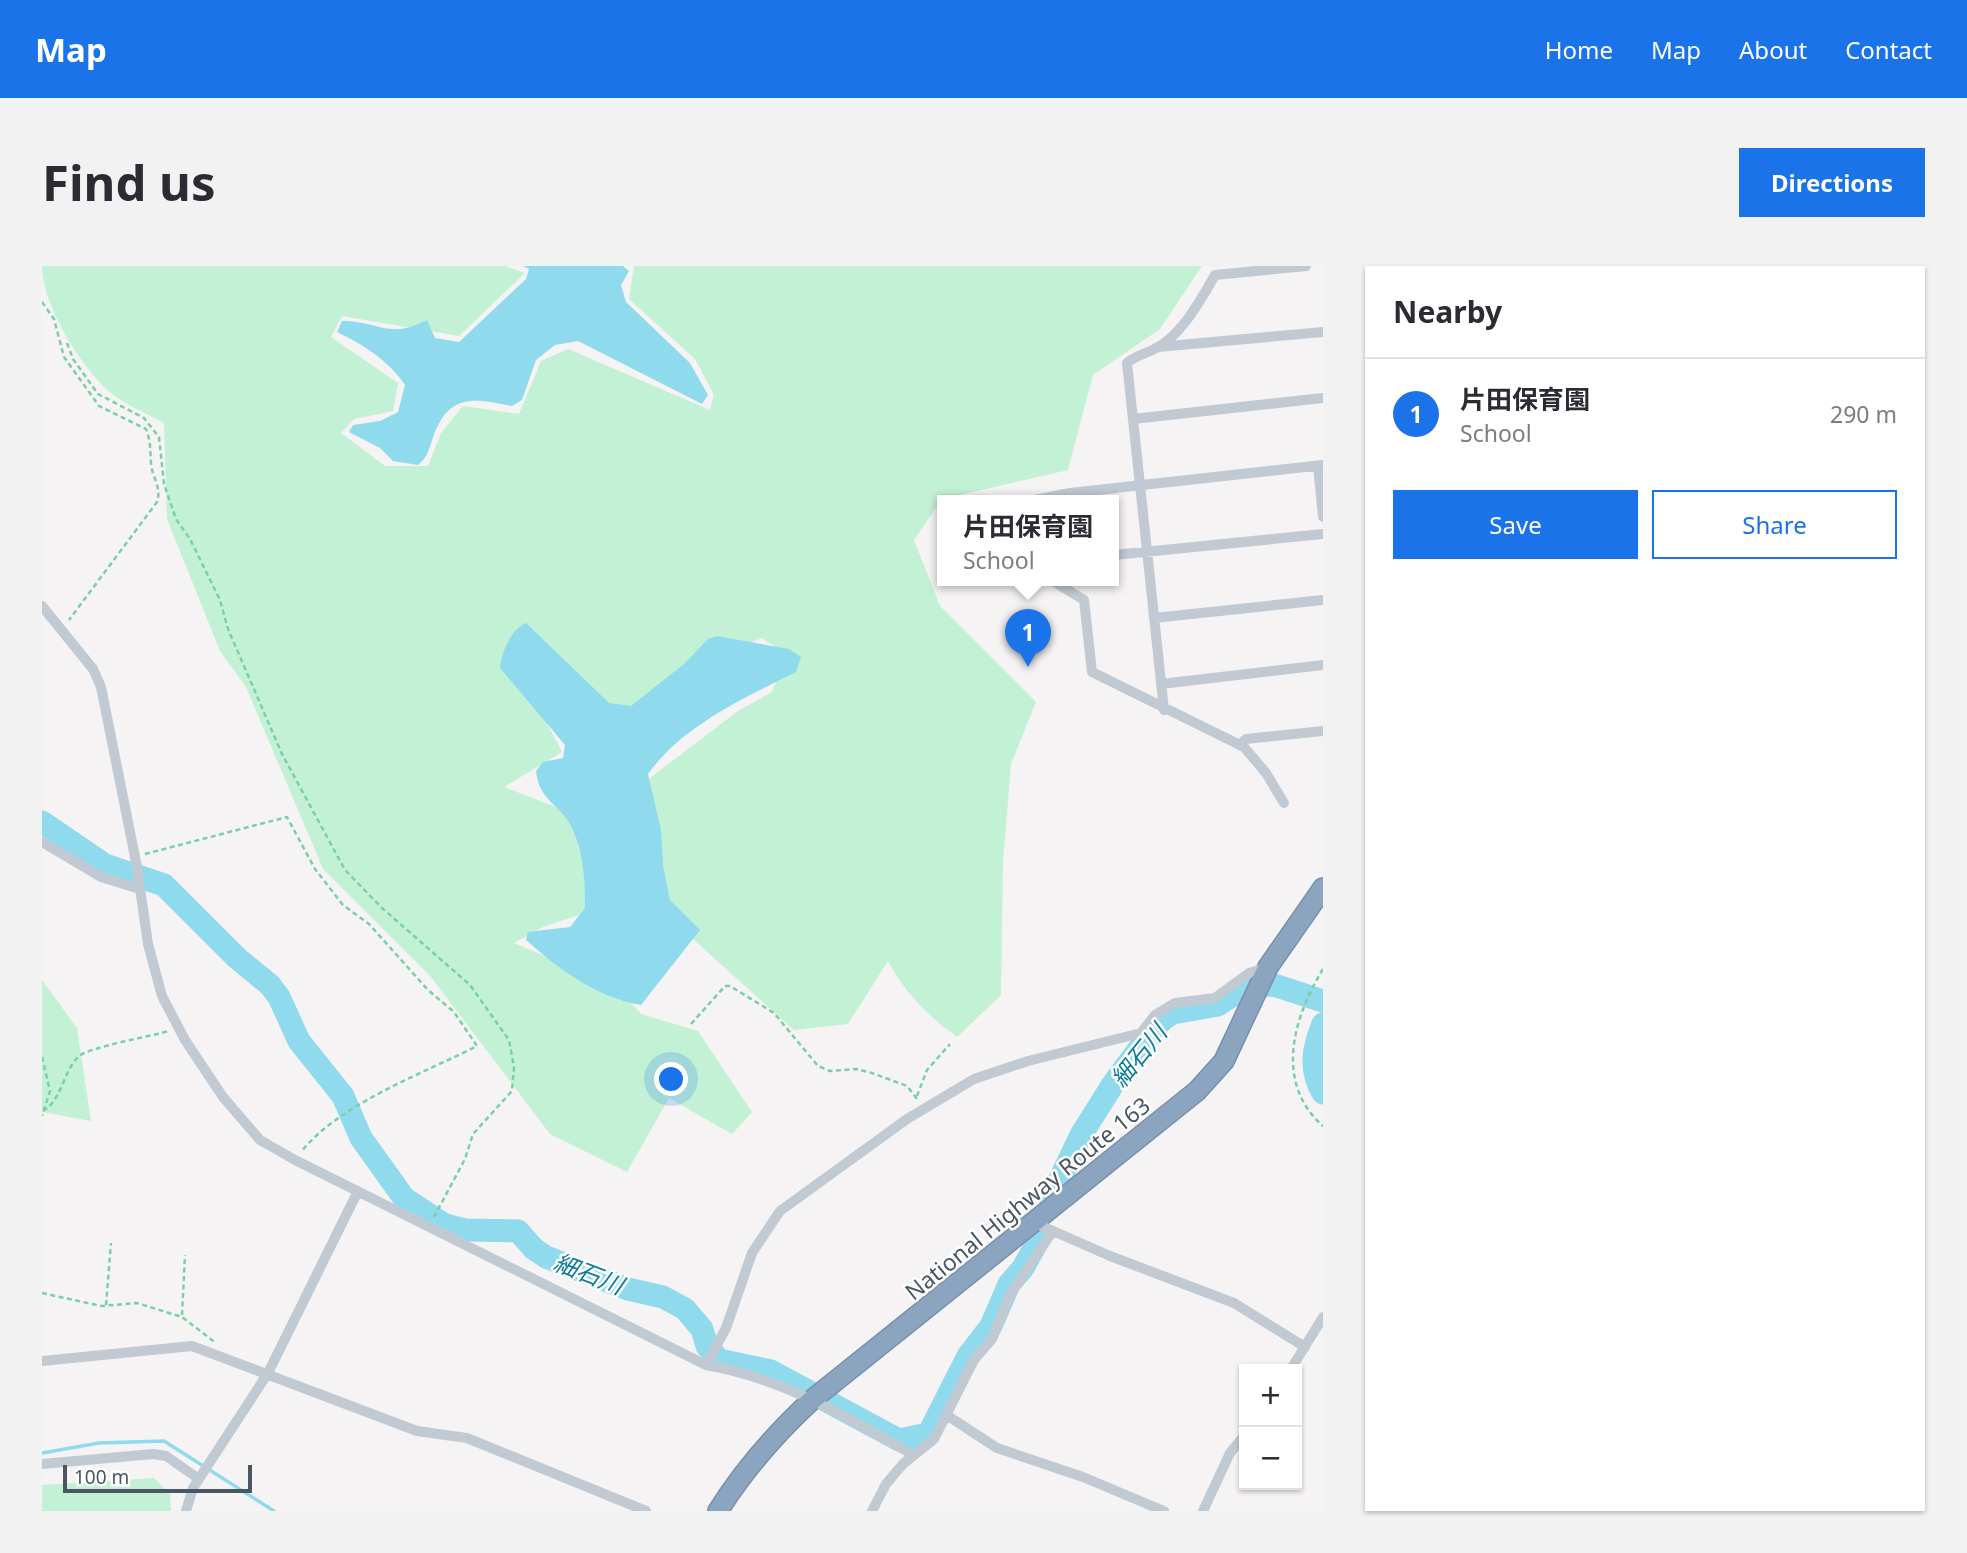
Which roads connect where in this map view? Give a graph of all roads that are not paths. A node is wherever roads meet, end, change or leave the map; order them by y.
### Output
1 (1306, 266) edge
2 (1283, 267) edge
3 (1323, 332) edge
4 (1158, 347) junction
5 (1323, 398) edge
6 (1133, 419) junction
7 (1320, 465) edge
8 (1140, 485) junction
9 (1071, 495) edge
10 (1323, 517) edge
11 (1323, 534) edge
12 (1147, 552) junction
13 (1119, 555) edge
14 (1061, 586) edge
15 (1323, 600) edge
16 (42, 606) edge
17 (1154, 618) junction
18 (1323, 665) edge
19 (1161, 684) junction
20 (1164, 710) junction
21 (1323, 731) edge
22 (1239, 745) junction
23 (1284, 803) dead end
24 (42, 842) edge
25 (140, 887) junction
26 (1323, 888) edge
27 (1266, 971) junction
28 (358, 1191) junction
29 (1044, 1227) junction
30 (1323, 1317) edge
31 (1305, 1347) junction
32 (42, 1361) edge
33 (707, 1363) junction
34 (1294, 1364) edge
35 (268, 1373) junction
36 (813, 1399) junction
37 (948, 1416) junction
38 (1239, 1442) edge
39 (912, 1454) junction
40 (42, 1464) edge
41 (201, 1477) junction
42 (187, 1511) edge
43 (646, 1511) edge
44 (718, 1511) edge
45 (872, 1511) edge
46 (1164, 1511) edge
47 (1203, 1511) edge

1 - 2 street
2 - 4 street
3 - 4 street
4 - 6 street
5 - 6 street
6 - 8 street
7 - 8 street
7 - 10 street
8 - 9 street
8 - 12 street
11 - 12 street
12 - 13 street
12 - 17 street
14 - 20 street
15 - 17 street
16 - 25 street
17 - 19 street
18 - 19 street
19 - 20 street
20 - 22 street
21 - 22 street
22 - 23 street
24 - 25 street
25 - 28 street
26 - 27 highway, National Highway Route 163
27 - 29 highway, National Highway Route 163
27 - 33 street
28 - 33 street
28 - 35 street
29 - 31 street
29 - 36 highway, National Highway Route 163
29 - 37 street
30 - 31 street
31 - 34 street
32 - 35 street
33 - 36 street
35 - 41 street
35 - 43 street
36 - 39 street
36 - 44 highway, National Highway Route 163
37 - 39 street
37 - 46 street
38 - 47 street
39 - 45 street
40 - 41 street
41 - 42 street

